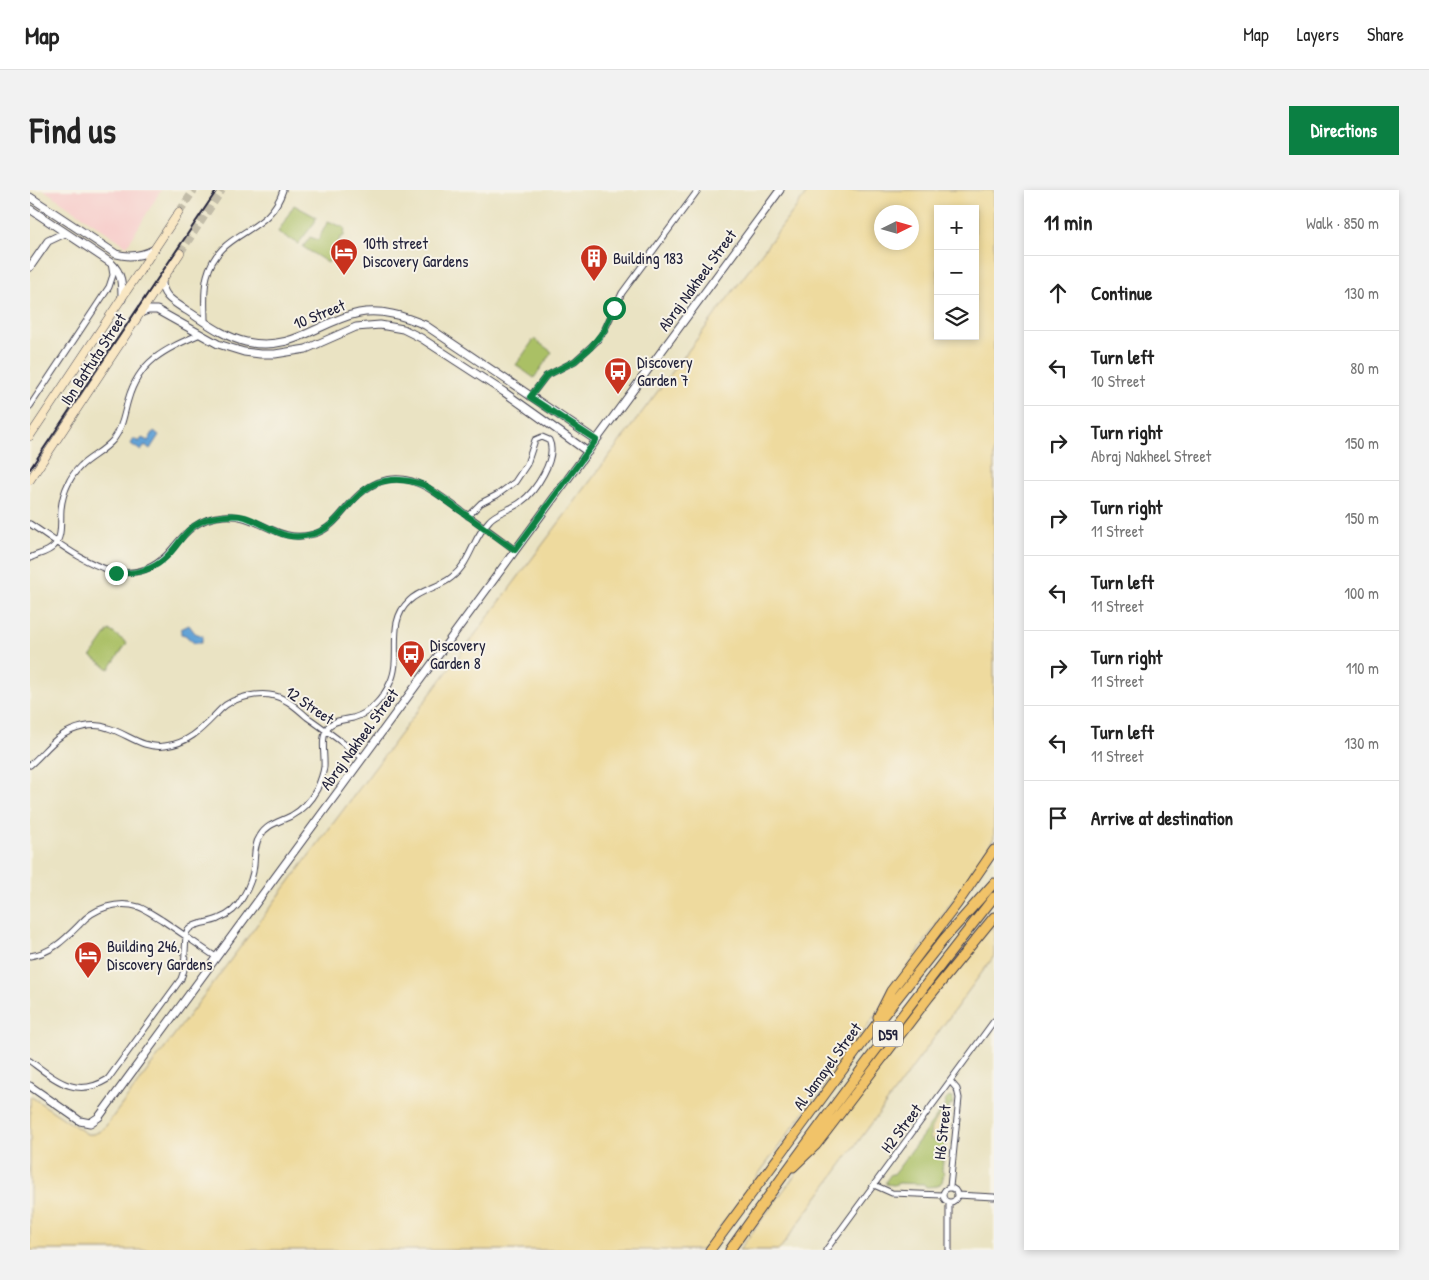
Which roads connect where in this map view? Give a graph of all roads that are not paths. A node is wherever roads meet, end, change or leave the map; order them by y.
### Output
1 (283, 190) edge
2 (698, 190) edge
3 (780, 190) edge
4 (30, 197) edge
5 (30, 209) edge
6 (179, 212) tunnel mouth
7 (65, 233) junction
8 (155, 248) junction
9 (180, 253) tunnel mouth
10 (111, 263) junction
11 (30, 267) edge
12 (162, 280) junction
13 (122, 299) junction
14 (140, 313) junction
15 (202, 320) junction
16 (198, 334) junction
17 (236, 339) junction
18 (229, 349) junction
19 (530, 397) junction
20 (538, 402) junction
21 (30, 406) edge
22 (523, 406) junction
23 (30, 436) edge
24 (596, 440) junction
25 (588, 452) junction
26 (30, 480) edge
27 (468, 516) junction
28 (30, 524) edge
29 (484, 527) junction
30 (57, 542) junction
31 (515, 550) junction
32 (30, 558) edge
33 (326, 731) junction
34 (363, 758) junction
35 (30, 765) edge
36 (994, 850) edge
37 (994, 883) edge
38 (994, 897) edge
39 (994, 917) edge
40 (186, 936) junction
41 (30, 956) edge
42 (216, 957) junction
43 (994, 1021) edge
44 (875, 1026) junction
45 (30, 1061) edge
46 (951, 1082) junction
47 (30, 1086) edge
48 (785, 1173) junction
49 (874, 1185) junction
50 (950, 1188) junction
51 (942, 1195) junction
52 (957, 1196) junction
53 (994, 1197) edge
54 (949, 1202) junction
55 (710, 1250) edge
56 (730, 1250) edge
57 (826, 1250) edge
58 (949, 1250) edge

1 - 15 street
2 - 19 street
3 - 24 street, Abraj Nakheel Street
4 - 8 street
5 - 7 street
6 - 8 main road, Ibn Battuta Street
7 - 10 street
7 - 11 street
8 - 13 main road, Ibn Battuta Street
9 - 12 main road, Ibn Battuta Street
10 - 13 street
10 - 21 street
12 - 14 main road, Ibn Battuta Street
12 - 15 street, 10 Street
13 - 23 main road, Ibn Battuta Street
14 - 16 street, 10 Street
14 - 26 main road, Ibn Battuta Street
15 - 17 street, 10 Street
16 - 18 street, 10 Street
16 - 30 street
17 - 18 street
17 - 19 street, 10 Street
18 - 22 street, 10 Street
19 - 20 street, 10 Street
20 - 22 street
20 - 24 street, 10 Street
22 - 25 street, 10 Street
24 - 25 street, Abraj Nakheel Street
25 - 31 street, Abraj Nakheel Street
27 - 29 street
27 - 29 street
27 - 30 street
28 - 30 street
29 - 31 street
29 - 33 street
30 - 32 street
31 - 34 street, Abraj Nakheel Street
33 - 34 street, 12 Street
33 - 35 street, 12 Street
33 - 40 street
34 - 42 street, Abraj Nakheel Street
36 - 44 main road, D59
37 - 44 main road, Al Jamayel Street / D59
38 - 48 main road, Al Jamayel Street / D59
39 - 48 main road, D59
40 - 41 street
40 - 42 street
40 - 45 street
42 - 47 street, Abraj Nakheel Street
43 - 46 street, H2 Street
44 - 55 main road, Al Jamayel Street / D59
46 - 49 street, H2 Street
46 - 50 street, H6 Street
48 - 56 main road, Al Jamayel Street / D59
49 - 51 street
49 - 57 street, H2 Street
50 - 51 street
50 - 52 street
51 - 54 street
52 - 53 street
52 - 54 street
54 - 58 street

